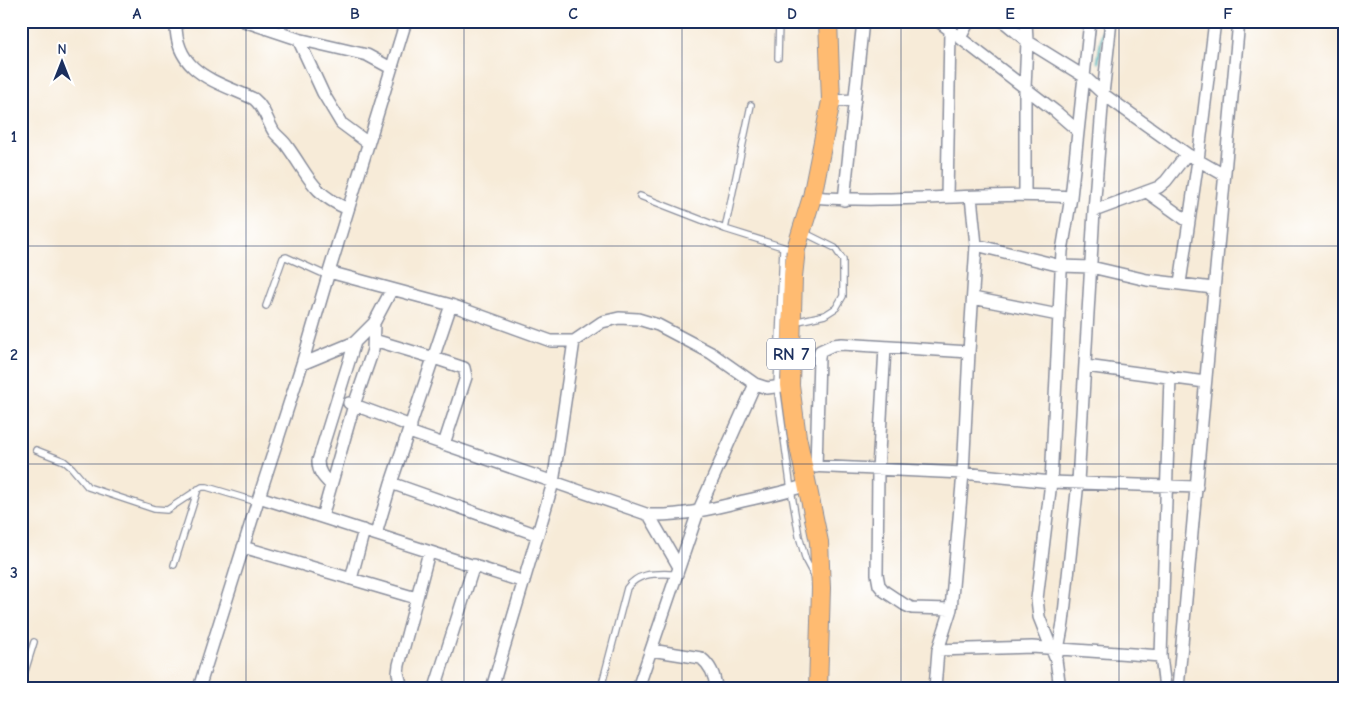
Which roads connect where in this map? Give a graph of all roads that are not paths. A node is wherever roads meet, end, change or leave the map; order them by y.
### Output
1 (176, 21) edge
2 (244, 21) edge
3 (284, 21) edge
4 (406, 21) edge
5 (780, 21) edge
6 (828, 21) edge
7 (863, 21) edge
8 (938, 21) edge
9 (969, 21) edge
10 (1002, 21) edge
11 (1026, 21) edge
12 (1090, 21) edge
13 (1111, 21) edge
14 (1215, 21) edge
15 (1239, 21) edge
16 (950, 31) junction
17 (281, 33) junction
18 (960, 38) junction
19 (298, 39) junction
20 (1027, 41) junction
21 (778, 58) dead end
22 (391, 68) junction
23 (1085, 77) junction
24 (1025, 88) junction
25 (1103, 94) junction
26 (831, 100) junction
27 (856, 100) junction
28 (751, 105) dead end
29 (1078, 131) junction
30 (368, 143) junction
31 (1187, 154) junction
32 (1198, 160) junction
33 (1224, 175) junction
34 (1148, 192) junction
35 (1025, 195) junction
36 (640, 196) dead end
37 (812, 197) junction
38 (970, 197) junction
39 (1071, 197) junction
40 (947, 198) junction
41 (844, 200) junction
42 (348, 209) junction
43 (1094, 211) junction
44 (1190, 222) junction
45 (725, 229) junction
46 (801, 231) junction
47 (976, 245) junction
48 (789, 248) junction
49 (1061, 266) junction
50 (1091, 267) junction
51 (328, 274) junction
52 (1180, 283) junction
53 (1213, 288) junction
54 (392, 289) junction
55 (973, 298) junction
56 (452, 305) junction
57 (266, 306) dead end
58 (1058, 315) junction
59 (374, 323) junction
60 (792, 323) junction
61 (374, 340) junction
62 (574, 341) junction
63 (355, 342) junction
64 (885, 348) junction
65 (969, 352) junction
66 (434, 358) junction
67 (302, 364) junction
68 (1086, 366) junction
69 (1170, 377) junction
70 (1205, 382) junction
71 (755, 384) junction
72 (783, 386) junction
73 (338, 399) junction
74 (354, 406) junction
75 (410, 429) junction
76 (444, 444) junction
77 (36, 450) dead end
78 (810, 466) junction
79 (878, 470) junction
80 (963, 474) junction
81 (553, 482) junction
82 (1050, 482) junction
83 (1078, 482) junction
84 (391, 483) junction
85 (330, 485) junction
86 (1166, 486) junction
87 (799, 488) junction
88 (1197, 488) junction
89 (198, 489) junction
90 (258, 500) junction
91 (698, 512) junction
92 (649, 515) junction
93 (322, 517) junction
94 (364, 530) junction
95 (376, 534) junction
96 (538, 534) junction
97 (243, 547) junction
98 (429, 552) junction
99 (174, 565) dead end
100 (474, 565) junction
101 (678, 570) junction
102 (351, 579) junction
103 (524, 582) junction
104 (416, 598) junction
105 (951, 609) junction
106 (34, 642) dead end
107 (651, 650) junction
108 (938, 650) junction
109 (1055, 652) junction
110 (1161, 656) junction
111 (21, 684) edge
112 (199, 688) edge
113 (402, 688) edge
114 (435, 688) edge
115 (492, 688) edge
116 (601, 688) edge
117 (638, 688) edge
118 (716, 688) edge
119 (818, 688) edge
120 (935, 688) edge
121 (1060, 688) edge
122 (1165, 688) edge
123 (1178, 688) edge

1 - 42 street
2 - 17 street
3 - 17 lane
4 - 22 street
5 - 21 lane
6 - 26 main road, RN 7
7 - 27 street
8 - 16 street
9 - 18 street
10 - 20 street
11 - 20 street
12 - 23 street
13 - 25 street
14 - 32 street
15 - 33 street
16 - 18 street
16 - 40 street
17 - 19 street
18 - 24 street
19 - 22 street
19 - 30 street
20 - 23 street
20 - 24 street
22 - 30 street
23 - 25 street
23 - 29 street
24 - 29 street
24 - 35 street
25 - 31 street
25 - 43 street
26 - 27 street
26 - 37 main road, RN 7
27 - 41 street
28 - 45 lane
29 - 39 street
30 - 42 street
31 - 32 street
31 - 34 street
32 - 33 street
32 - 44 street
33 - 53 street
34 - 43 street
34 - 44 street
35 - 38 street
35 - 39 street
36 - 45 lane
37 - 41 street
37 - 46 main road, RN 7
38 - 40 street
38 - 47 street
39 - 49 street
40 - 41 street
42 - 51 street
43 - 50 street
44 - 52 street
45 - 48 lane
46 - 48 main road, RN 7
46 - 60 lane
47 - 49 street
47 - 55 street
48 - 60 main road, RN 7
48 - 72 lane
49 - 50 street
49 - 58 street
50 - 52 street
50 - 68 street
51 - 54 street
51 - 57 lane
51 - 67 street
52 - 53 street
53 - 70 street
54 - 56 street
54 - 59 street
55 - 58 street
55 - 65 street
56 - 62 street
56 - 66 street
58 - 82 street
59 - 61 street
59 - 63 street
60 - 72 main road, RN 7
61 - 66 street
61 - 74 street
62 - 71 street
62 - 81 street
63 - 67 street
63 - 73 street
64 - 65 street
64 - 78 street
64 - 79 street
65 - 80 street
66 - 75 street
66 - 76 street
67 - 90 street
68 - 69 street
68 - 83 street
69 - 70 street
69 - 86 street
70 - 88 street
71 - 72 street
71 - 91 street
72 - 78 main road, RN 7
72 - 87 lane
73 - 74 street
73 - 85 street
74 - 75 street
74 - 85 street
75 - 76 street
75 - 84 street
76 - 81 street
77 - 89 lane
78 - 79 street
78 - 87 main road, RN 7
79 - 80 street
79 - 105 street
80 - 82 street
80 - 105 street
81 - 92 street
81 - 96 street
82 - 83 street
82 - 109 street
83 - 86 street
83 - 109 street
84 - 95 street
84 - 96 street
85 - 93 street
86 - 88 street
86 - 110 street
87 - 91 street
87 - 119 main road, RN 7
88 - 123 street
89 - 90 lane
89 - 99 lane
90 - 93 street
90 - 97 street
91 - 92 street
91 - 101 street
92 - 101 street
93 - 94 street
94 - 95 street
94 - 102 street
95 - 98 street
96 - 103 street
97 - 102 street
97 - 112 street
98 - 100 street
98 - 104 street
100 - 103 street
100 - 114 street
101 - 107 street
101 - 116 lane
102 - 104 street
103 - 115 street
104 - 113 street
105 - 108 street
106 - 111 lane
107 - 117 street
107 - 118 street
108 - 109 street
108 - 120 street
109 - 110 street
109 - 121 street
110 - 122 street

